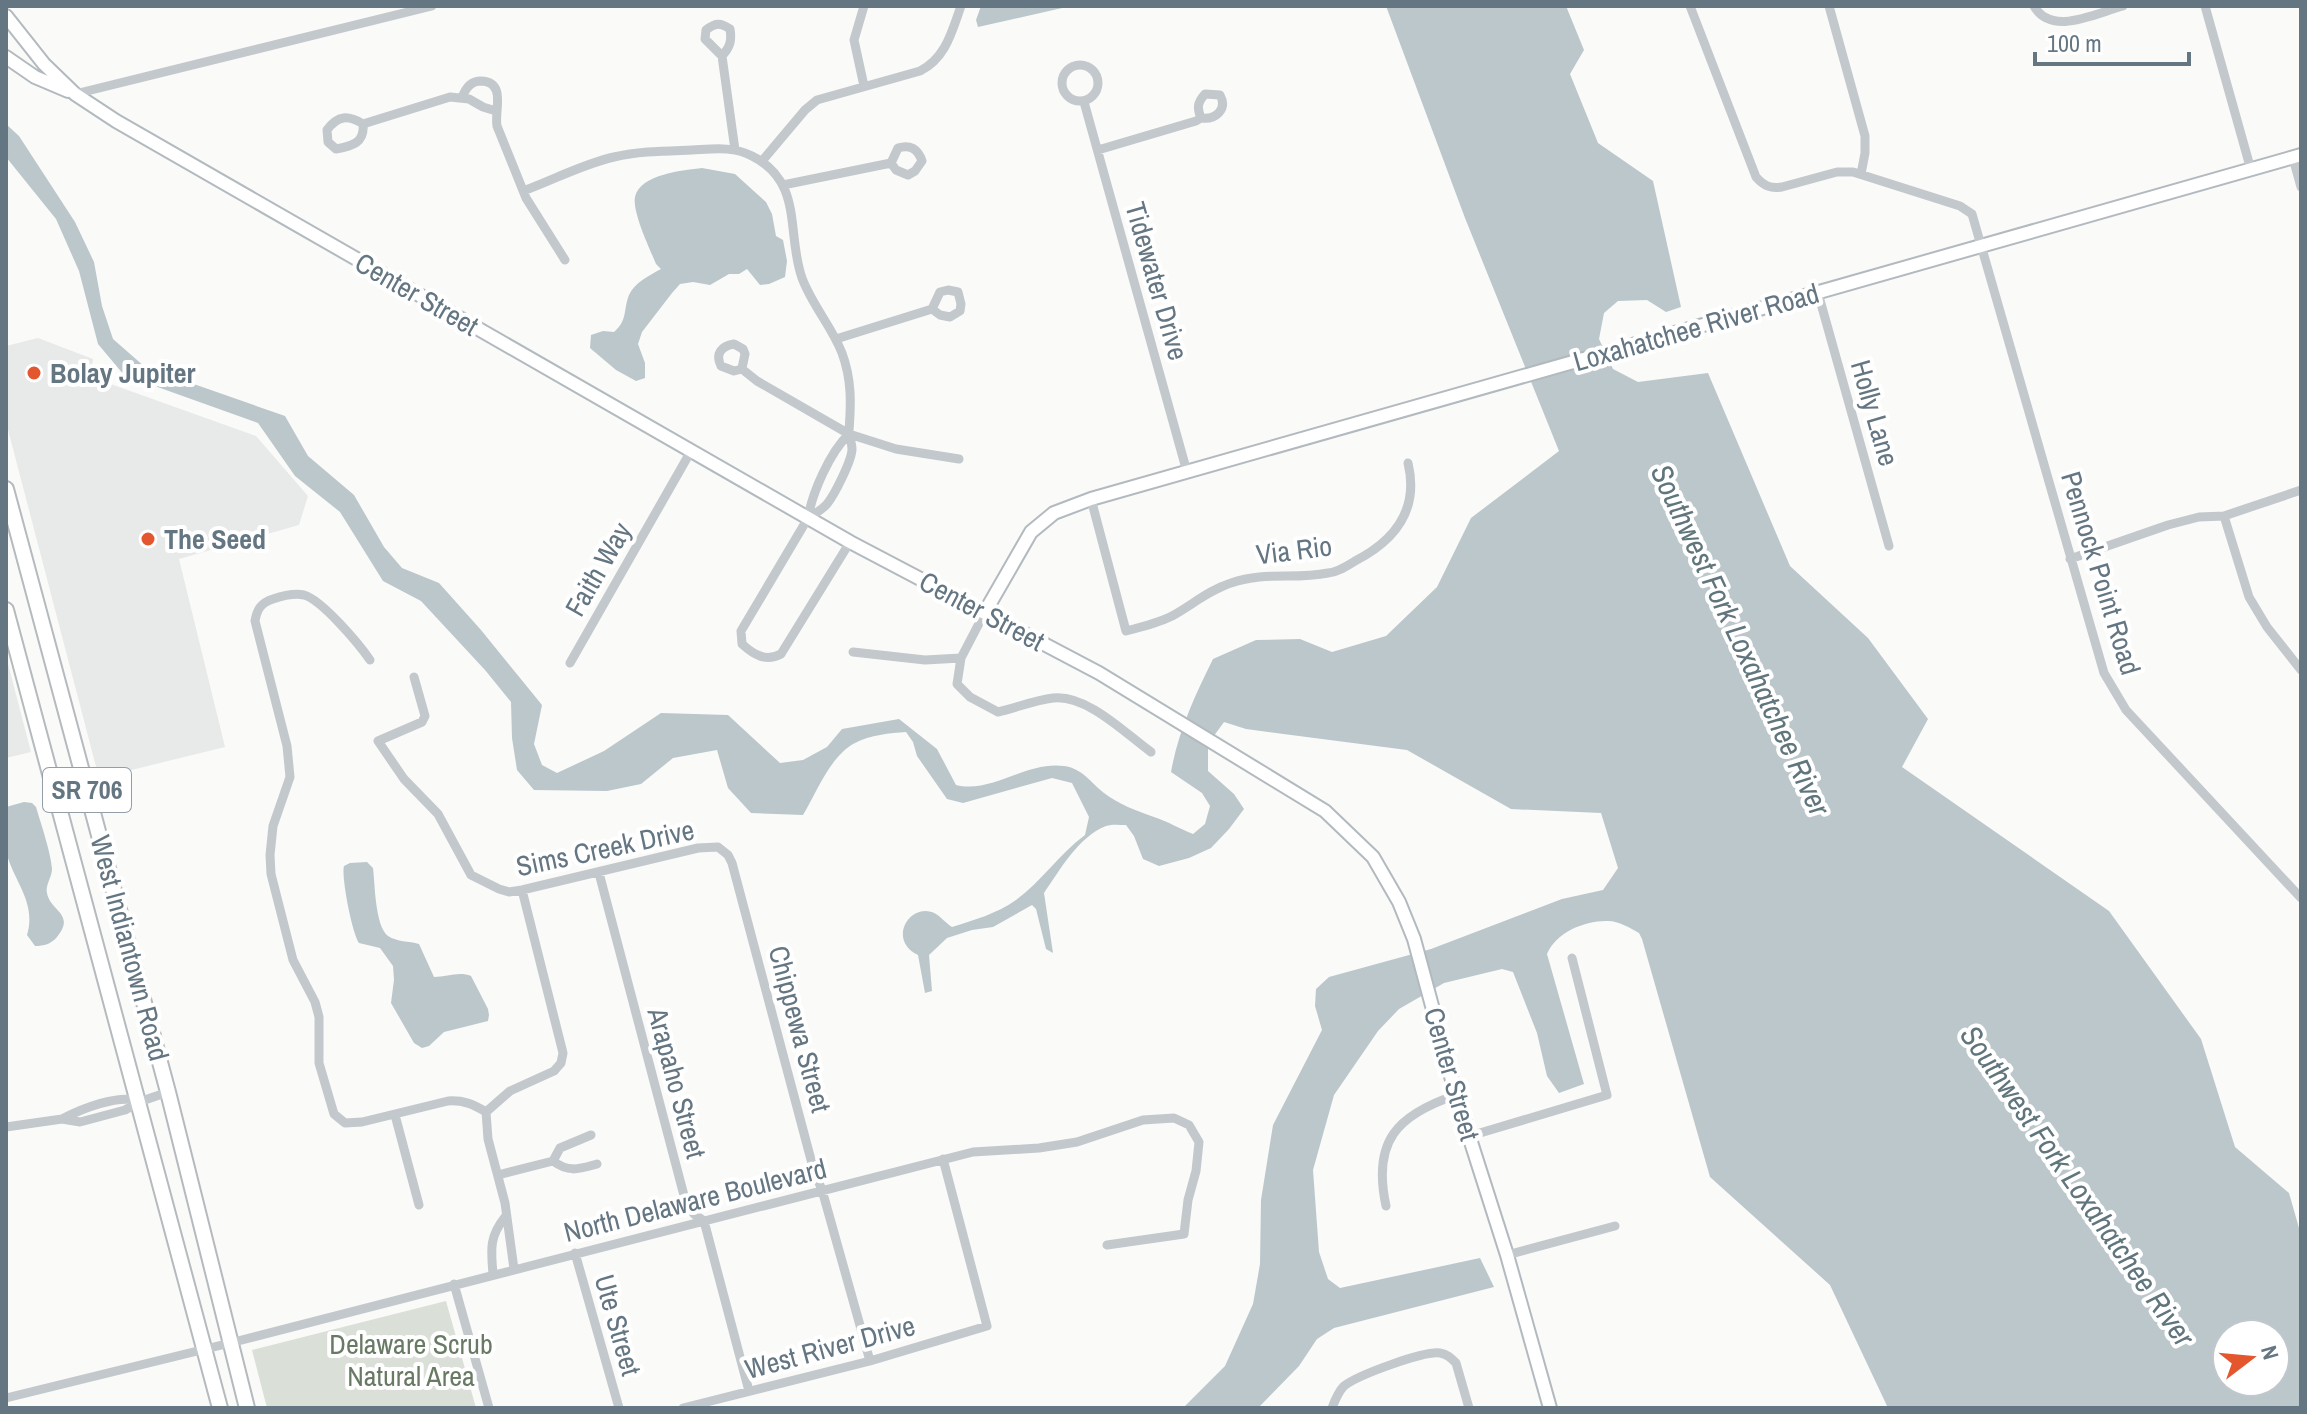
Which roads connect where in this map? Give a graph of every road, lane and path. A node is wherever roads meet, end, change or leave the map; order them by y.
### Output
1 (432, 6) edge
2 (864, 6) edge
3 (961, 6) edge
4 (1690, 6) edge
5 (1829, 6) edge
6 (2034, 6) edge
7 (2123, 6) edge
8 (2205, 6) edge
9 (6, 16) edge
10 (6, 30) edge
11 (722, 56) dead end
12 (6, 57) edge
13 (44, 64) junction
14 (864, 86) junction
15 (75, 94) junction
16 (462, 98) junction
17 (1084, 102) junction
18 (496, 111) junction
19 (1201, 118) dead end
20 (363, 124) dead end
21 (735, 150) junction
22 (1098, 150) junction
23 (2297, 156) edge
24 (762, 161) junction
25 (891, 163) dead end
26 (2251, 170) junction
27 (1861, 174) junction
28 (783, 185) junction
29 (2301, 187) edge
30 (523, 191) junction
31 (1983, 246) junction
32 (565, 260) dead end
33 (1818, 293) junction
34 (932, 309) dead end
35 (836, 339) junction
36 (742, 369) dead end
37 (849, 434) junction
38 (691, 451) junction
39 (959, 459) dead end
40 (1408, 463) dead end
41 (1187, 472) junction
42 (6, 489) edge
43 (2301, 490) edge
44 (1091, 499) junction
45 (2224, 516) junction
46 (808, 518) junction
47 (850, 542) junction
48 (1889, 546) dead end
49 (2070, 559) junction
50 (6, 610) edge
51 (985, 612) junction
52 (853, 652) dead end
53 (961, 658) junction
54 (370, 660) dead end
55 (570, 663) dead end
56 (2301, 670) edge
57 (414, 677) dead end
58 (1151, 752) dead end
59 (723, 850) joint
60 (599, 873) junction
61 (522, 890) junction
62 (2301, 898) edge
63 (1572, 958) dead end
64 (168, 1092) junction
65 (1456, 1095) junction
66 (139, 1102) junction
67 (486, 1112) junction
68 (395, 1115) junction
69 (6, 1127) edge
70 (591, 1135) dead end
71 (1470, 1136) junction
72 (943, 1159) junction
73 (553, 1161) junction
74 (597, 1164) dead end
75 (498, 1175) junction
76 (822, 1190) junction
77 (419, 1205) dead end
78 (1386, 1206) dead end
79 (505, 1217) junction
80 (704, 1221) junction
81 (1615, 1226) dead end
82 (1107, 1245) dead end
83 (575, 1253) junction
84 (1507, 1255) junction
85 (514, 1269) junction
86 (493, 1274) junction
87 (454, 1284) junction
88 (230, 1343) junction
89 (204, 1349) junction
90 (870, 1361) junction
91 (749, 1391) junction
92 (6, 1398) edge
93 (220, 1408) edge
94 (247, 1408) edge
95 (489, 1408) edge
96 (619, 1408) edge
97 (683, 1408) edge
98 (1332, 1408) edge
99 (1469, 1408) edge
100 (1550, 1408) edge

1 - 15 street
2 - 14 street
3 - 14 street
4 - 27 street
5 - 27 street
6 - 7 street
8 - 26 street
9 - 13 street, Center Street
10 - 13 street
11 - 21 street
12 - 15 street, Center Street
13 - 15 street, Center Street
14 - 24 street
15 - 38 street, Center Street
16 - 18 street
16 - 18 street
16 - 20 street
17 - 17 street
17 - 22 street, Tidewater Drive
18 - 30 street
19 - 22 street
21 - 24 street
21 - 30 street
22 - 41 street, Tidewater Drive
23 - 26 street, Loxahatchee River Road
23 - 29 street
24 - 28 street
25 - 28 street
26 - 31 street, Loxahatchee River Road
27 - 31 street, Pennock Point Road
28 - 35 street
30 - 32 street
31 - 33 street, Loxahatchee River Road
31 - 49 street, Pennock Point Road
33 - 41 street, Loxahatchee River Road
33 - 48 street, Holly Lane
34 - 35 street
35 - 37 street
36 - 37 street
37 - 39 street
37 - 46 street
37 - 46 street
38 - 46 street, Center Street
38 - 55 street, Faith Way
40 - 44 street, Via Rio
41 - 44 street, Loxahatchee River Road
42 - 64 main road, West Indiantown Road / SR 706
43 - 45 street
44 - 51 street, Loxahatchee River Road
45 - 49 street
45 - 56 street
46 - 47 street, Center Street
46 - 47 street
47 - 51 street, Center Street
49 - 62 street, Pennock Point Road
50 - 66 main road, West Indiantown Road / SR 706
51 - 53 street
51 - 65 street, Center Street
52 - 53 street
53 - 58 street
54 - 68 street
57 - 61 street, Sims Creek Drive
59 - 60 street, Sims Creek Drive
59 - 76 street, Chippewa Street
60 - 61 street, Sims Creek Drive
60 - 80 street, Arapaho Street
61 - 67 street
63 - 71 street
64 - 66 street
64 - 88 main road, West Indiantown Road / SR 706
65 - 71 street, Center Street
65 - 78 street
66 - 69 street
66 - 89 main road, West Indiantown Road / SR 706
67 - 68 street
67 - 75 street
68 - 77 street
70 - 73 street
71 - 84 street, Center Street
72 - 76 street, North Delaware Boulevard
72 - 82 street, North Delaware Boulevard
72 - 90 street, West River Drive
73 - 74 street
73 - 75 street
75 - 79 street
76 - 80 street, North Delaware Boulevard
76 - 90 street, Chippewa Street
79 - 85 street
79 - 86 street
80 - 83 street, North Delaware Boulevard
80 - 91 street, Arapaho Street
81 - 84 street
83 - 85 street, North Delaware Boulevard
83 - 96 street, Ute Street
84 - 100 street, Center Street
85 - 86 street, North Delaware Boulevard
86 - 87 street, North Delaware Boulevard
87 - 88 street, North Delaware Boulevard
87 - 95 street
88 - 89 street, North Delaware Boulevard
88 - 94 main road, West Indiantown Road / SR 706
89 - 92 street, North Delaware Boulevard
89 - 93 main road, West Indiantown Road / SR 706
90 - 91 street, West River Drive
91 - 97 street, West River Drive
98 - 99 street

